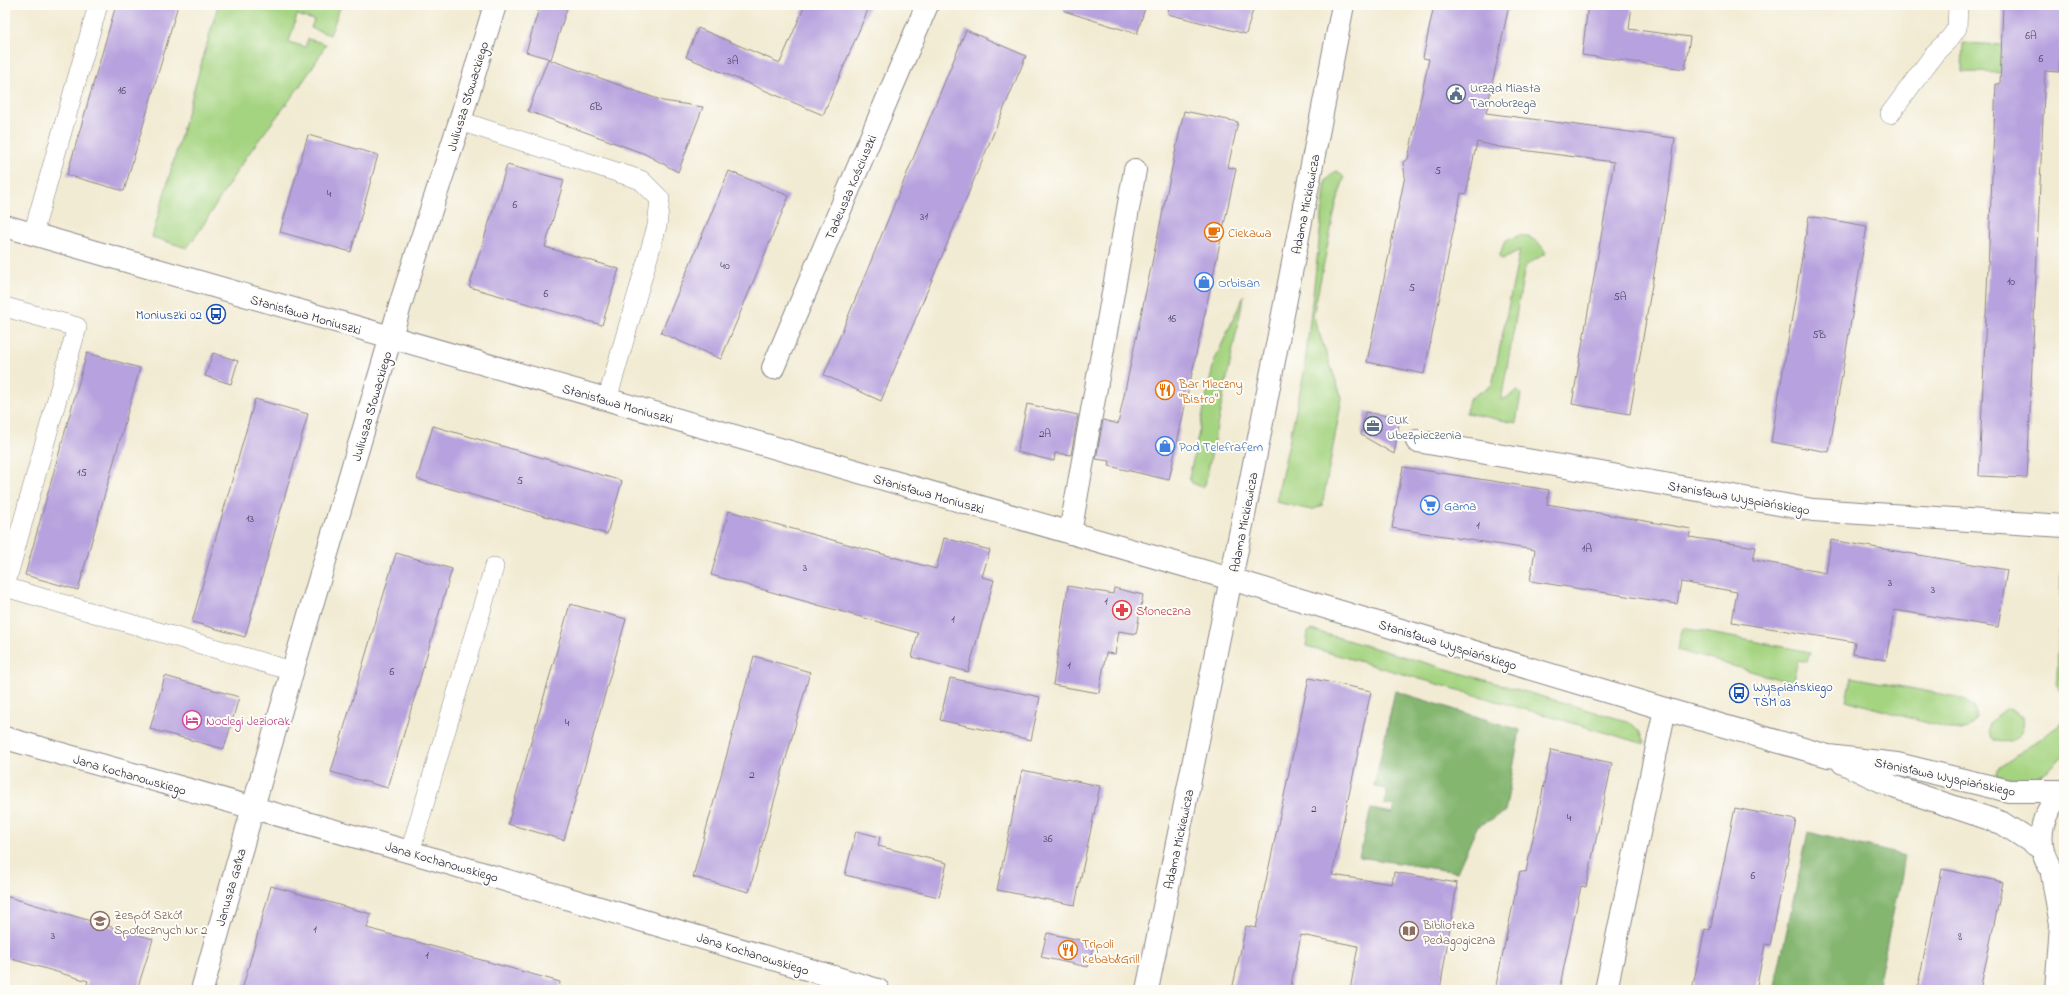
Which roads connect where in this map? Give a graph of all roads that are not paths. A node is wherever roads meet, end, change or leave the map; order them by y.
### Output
1 (98, 5) edge
2 (494, 5) edge
3 (927, 5) edge
4 (1343, 5) edge
5 (1958, 5) edge
6 (1890, 114) dead end
7 (460, 121) junction
8 (1135, 170) dead end
9 (5, 226) edge
10 (33, 234) junction
11 (5, 307) edge
12 (390, 338) junction
13 (773, 368) dead end
14 (607, 400) junction
15 (1417, 441) dead end
16 (2064, 526) edge
17 (1070, 533) junction
18 (494, 567) dead end
19 (1231, 579) junction
20 (5, 586) edge
21 (292, 671) junction
22 (1665, 709) junction
23 (5, 738) edge
24 (1828, 756) junction
25 (2064, 791) edge
26 (254, 808) junction
27 (2042, 849) junction
28 (410, 852) junction
29 (2058, 879) edge
30 (202, 990) edge
31 (878, 990) edge
32 (1147, 990) edge
33 (1606, 990) edge
34 (2056, 990) edge

1 - 10 lane
2 - 7 street, Juliusza Słowackiego
3 - 13 street, Tadeusza Kościuszki
4 - 19 street, Adama Mickiewicza
5 - 6 lane
7 - 12 street, Juliusza Słowackiego
7 - 14 lane
8 - 17 street
9 - 10 street, Stanisława Moniuszki
10 - 12 street, Stanisława Moniuszki
11 - 20 lane
12 - 14 street, Stanisława Moniuszki
12 - 21 street, Juliusza Słowackiego
14 - 17 street, Stanisława Moniuszki
15 - 16 street, Stanisława Wyspiańskiego
17 - 19 street, Stanisława Moniuszki
18 - 28 lane
19 - 22 street, Stanisława Wyspiańskiego
19 - 32 street, Adama Mickiewicza
20 - 21 lane
21 - 26 street, Juliusza Słowackiego
22 - 24 street, Stanisława Wyspiańskiego
22 - 33 street
23 - 26 street, Jana Kochanowskiego
24 - 25 street, Stanisława Wyspiańskiego
24 - 27 street, Stanisława Wyspiańskiego
25 - 27 street
26 - 28 street, Jana Kochanowskiego
26 - 30 street, Janusza Gałka
27 - 29 street
28 - 31 street, Jana Kochanowskiego
29 - 34 street

